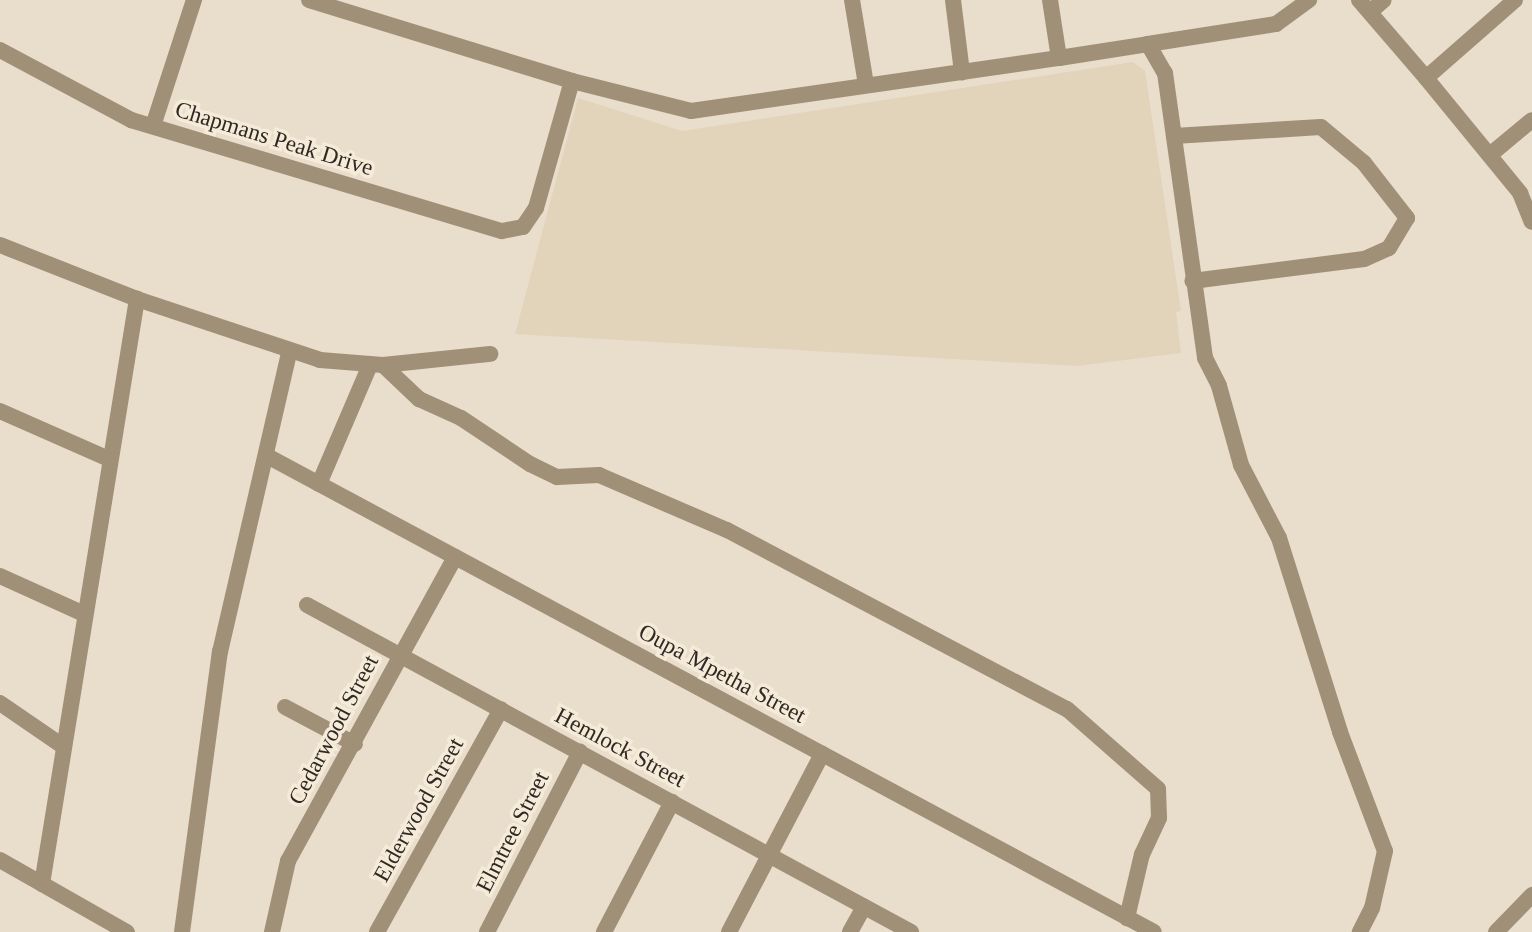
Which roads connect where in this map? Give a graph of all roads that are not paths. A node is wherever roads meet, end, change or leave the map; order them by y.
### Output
1 (194, 0) edge
2 (310, 0) edge
3 (852, 0) edge
4 (953, 0) edge
5 (1051, 0) edge
6 (1310, 0) edge
7 (1359, 0) edge
8 (1384, 0) edge
9 (1515, 0) edge
10 (1370, 12) junction
11 (1148, 44) junction
12 (0, 50) edge
13 (1059, 58) junction
14 (962, 72) junction
15 (1426, 78) junction
16 (572, 81) junction
17 (866, 85) junction
18 (1532, 120) edge
19 (153, 126) junction
20 (1174, 136) junction
21 (1491, 154) junction
22 (1532, 222) edge
23 (0, 246) edge
24 (1192, 281) junction
25 (137, 299) junction
26 (289, 353) junction
27 (490, 354) dead end
28 (376, 365) junction
29 (0, 411) edge
30 (269, 457) junction
31 (109, 459) junction
32 (319, 484) junction
33 (455, 557) junction
34 (0, 576) edge
35 (307, 605) dead end
36 (84, 614) junction
37 (400, 655) junction
38 (0, 703) edge
39 (285, 707) dead end
40 (500, 709) junction
41 (355, 744) junction
42 (61, 745) junction
43 (580, 752) junction
44 (822, 754) junction
45 (672, 802) junction
46 (769, 855) junction
47 (0, 860) edge
48 (42, 884) junction
49 (1532, 895) edge
50 (864, 906) junction
51 (1127, 918) junction
52 (127, 932) edge
53 (182, 932) edge
54 (272, 932) edge
55 (377, 932) edge
56 (487, 932) edge
57 (604, 932) edge
58 (729, 932) edge
59 (850, 932) edge
60 (911, 932) edge
61 (1154, 932) edge
62 (1360, 932) edge
63 (1496, 932) edge

1 - 19 street
2 - 16 street
3 - 17 street
4 - 14 street
5 - 13 street
6 - 11 street
7 - 10 street
8 - 10 street
9 - 15 street
10 - 15 street
11 - 13 street
11 - 20 street
12 - 19 street, Chapmans Peak Drive
13 - 14 street
14 - 17 street
15 - 21 street
16 - 17 street
16 - 19 street, Chapmans Peak Drive
18 - 21 street
20 - 24 street
20 - 24 street
21 - 22 street
23 - 25 street
24 - 62 street
25 - 26 street
25 - 31 street
26 - 28 street
26 - 30 street
27 - 28 street
28 - 32 street
28 - 51 street
29 - 31 street
30 - 32 street, Oupa Mpetha Street
30 - 53 street
31 - 36 street
32 - 33 street, Oupa Mpetha Street
33 - 37 street, Cedarwood Street
33 - 44 street, Oupa Mpetha Street
34 - 36 street
35 - 37 street, Hemlock Street
36 - 42 street
37 - 40 street, Hemlock Street
37 - 41 street, Cedarwood Street
38 - 42 street
39 - 41 street
40 - 43 street, Hemlock Street
40 - 55 street, Elderwood Street
41 - 54 street, Cedarwood Street
42 - 48 street
43 - 45 street, Hemlock Street
43 - 56 street, Elmtree Street
44 - 46 street
44 - 51 street, Oupa Mpetha Street
45 - 46 street, Hemlock Street
45 - 57 street
46 - 50 street, Hemlock Street
46 - 58 street
47 - 48 street
48 - 52 street
49 - 63 street
50 - 59 street
50 - 60 street, Hemlock Street
51 - 61 street, Oupa Mpetha Street

